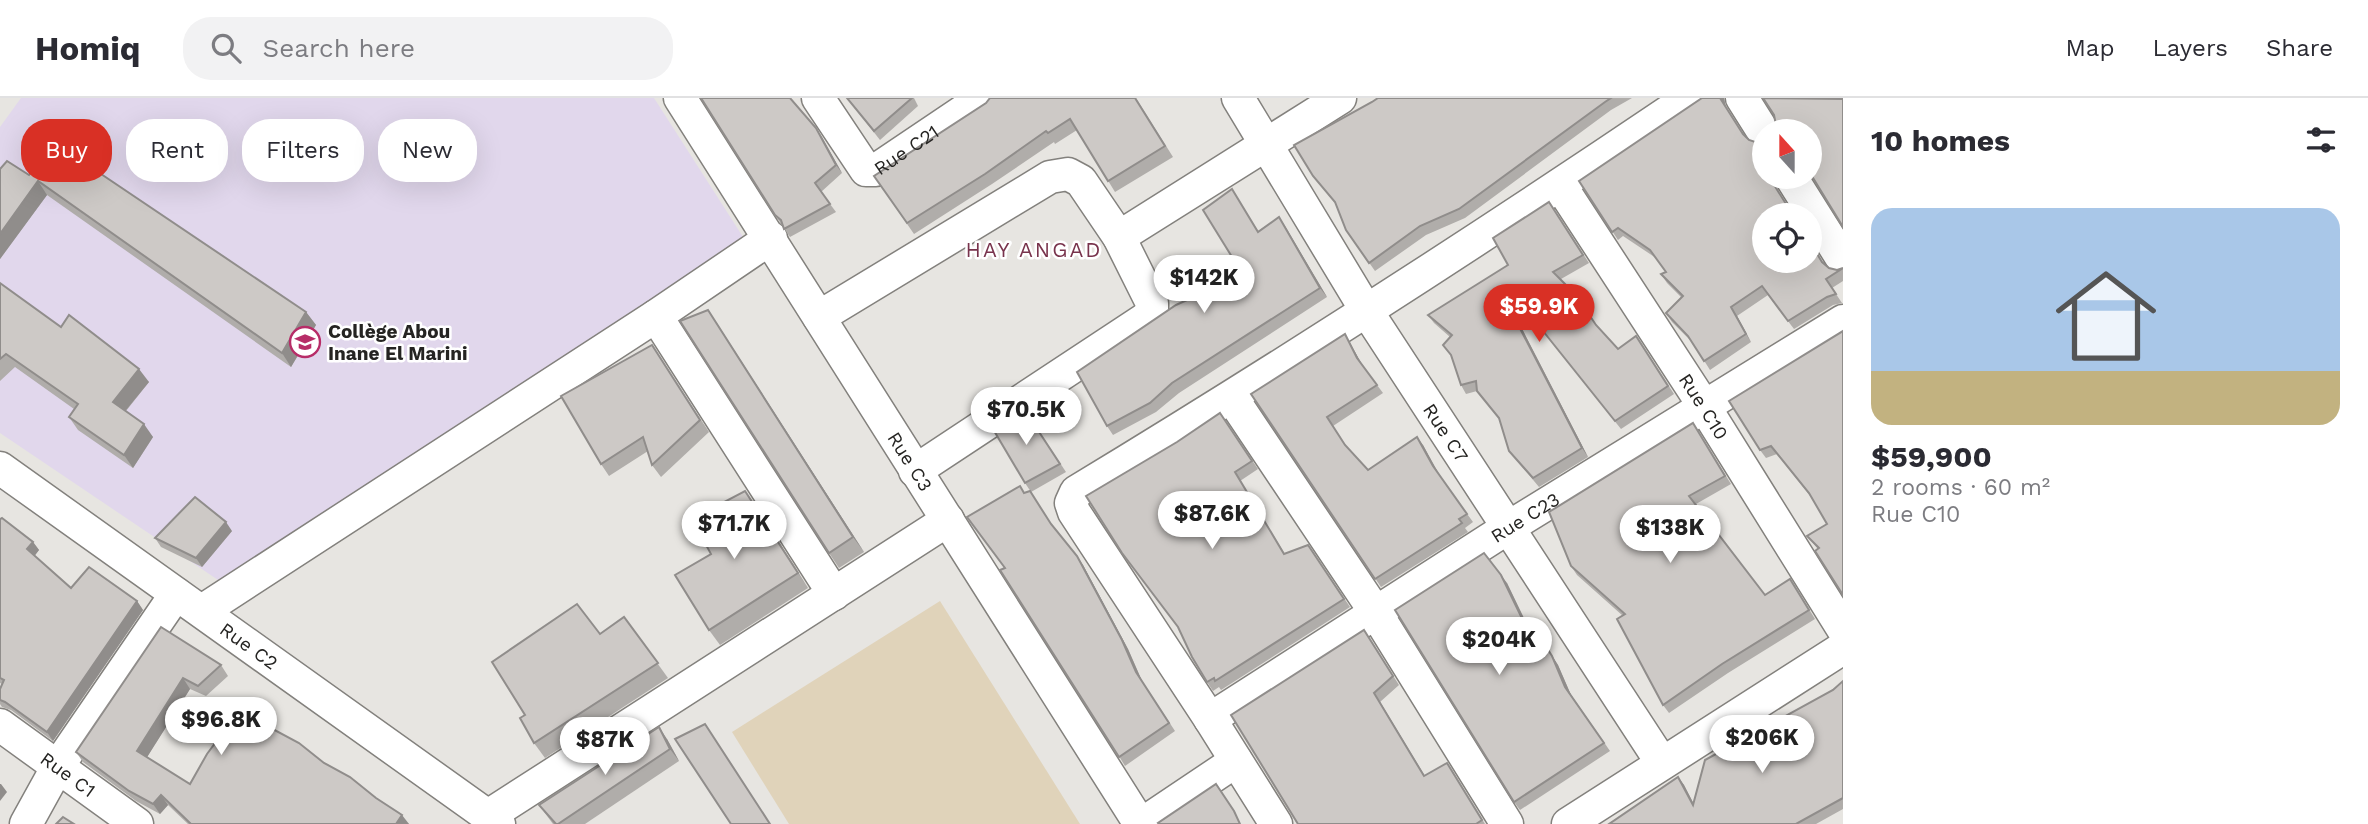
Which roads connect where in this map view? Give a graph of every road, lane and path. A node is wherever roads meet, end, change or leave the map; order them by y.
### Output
1 (680, 98) edge
2 (818, 98) edge
3 (983, 98) edge
4 (1238, 98) edge
5 (1340, 98) edge
6 (1689, 98) edge
7 (1742, 98) edge
8 (1755, 119) edge
9 (1266, 146) junction
10 (1560, 185) junction
11 (1799, 189) edge
12 (1119, 237) junction
13 (771, 238) junction
14 (1843, 260) edge
15 (1366, 310) junction
16 (656, 316) junction
17 (819, 317) junction
18 (1843, 321) edge
19 (1232, 398) junction
20 (1704, 407) junction
21 (0, 468) edge
22 (915, 471) junction
23 (948, 520) junction
24 (1509, 527) junction
25 (176, 594) junction
26 (834, 594) junction
27 (202, 611) junction
28 (1376, 614) junction
29 (1843, 629) edge
30 (1843, 648) edge
31 (1210, 719) junction
32 (0, 725) edge
33 (1236, 761) junction
34 (1662, 763) junction
35 (58, 766) junction
36 (494, 820) edge
37 (26, 824) edge
38 (137, 824) edge
39 (1141, 824) edge
40 (1276, 824) edge
41 (1507, 824) edge
42 (1567, 824) edge

1 - 13 street, Rue C3
2 - 3 street, Rue C21
4 - 9 street, Rue C7
5 - 9 street
6 - 10 street
7 - 8 street
9 - 12 street
9 - 15 street, Rue C7
10 - 15 street
10 - 20 street, Rue C10
11 - 14 street
12 - 17 street
12 - 22 street
13 - 16 street
13 - 17 street, Rue C3
15 - 19 street
15 - 24 street, Rue C7
16 - 26 street
16 - 27 street
17 - 22 street, Rue C3
18 - 20 street, Rue C23
19 - 28 street
19 - 31 street
20 - 24 street, Rue C23
20 - 29 street, Rue C10
21 - 25 street, Rue C2
22 - 23 street, Rue C3
23 - 26 street
23 - 39 street, Rue C3
24 - 28 street, Rue C23
24 - 34 street, Rue C7
25 - 27 street, Rue C2
25 - 35 street
26 - 36 street
27 - 36 street, Rue C2
28 - 31 street, Rue C23
28 - 41 street
30 - 34 street
31 - 33 street
32 - 35 street, Rue C1
33 - 39 street
33 - 40 street
34 - 42 street
35 - 37 street
35 - 38 street, Rue C1

